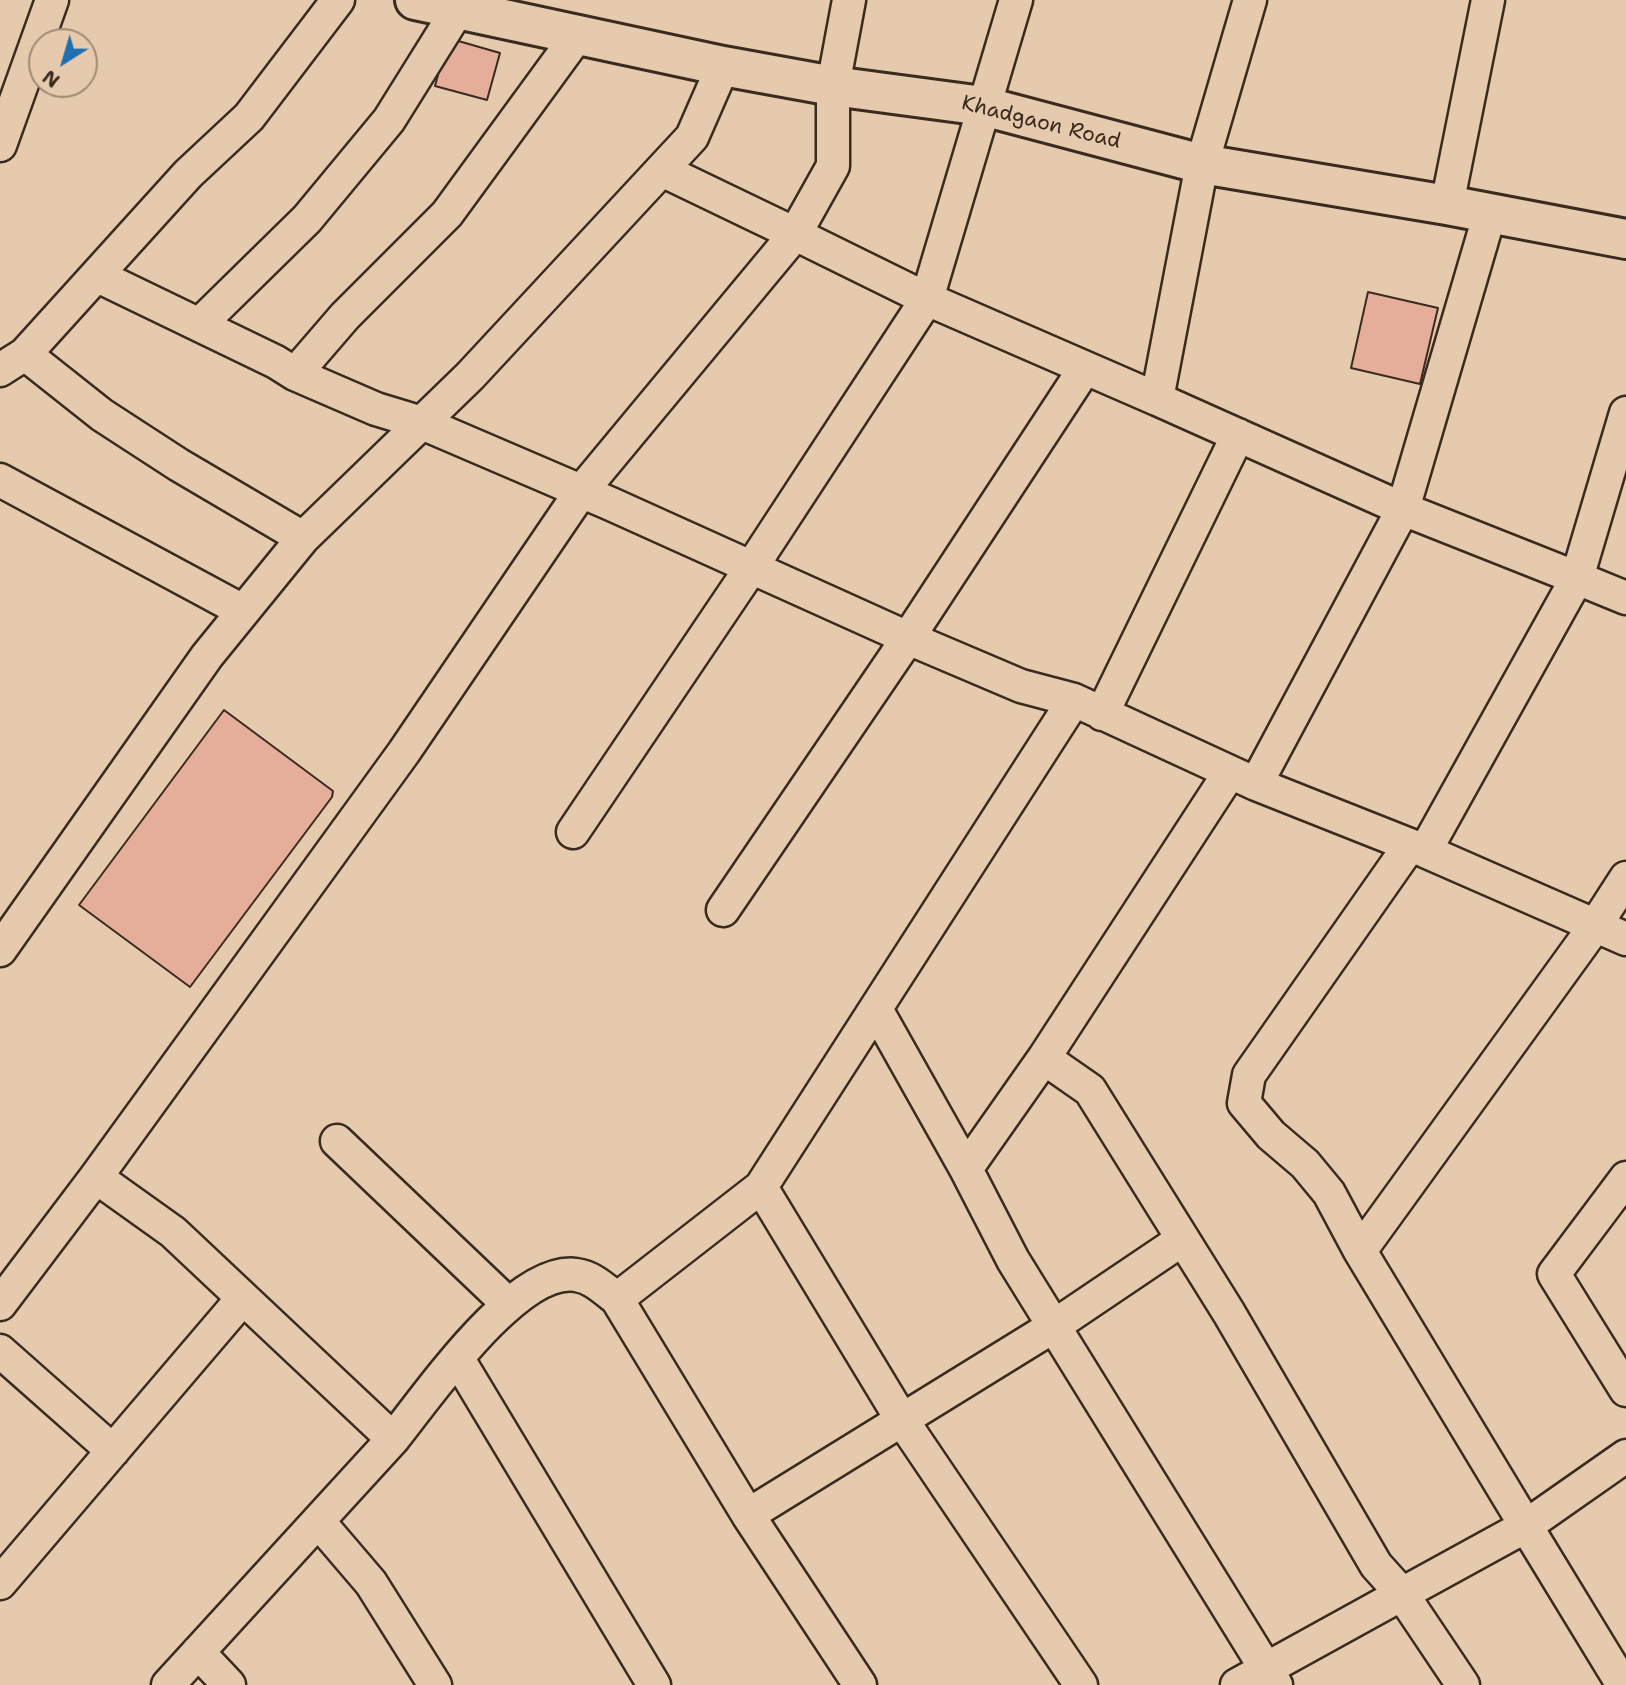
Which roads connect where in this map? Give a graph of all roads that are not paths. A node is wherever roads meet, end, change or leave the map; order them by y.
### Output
1 (52, 0) edge
2 (338, 0) edge
3 (415, 0) edge
4 (849, 0) edge
5 (1016, 0) edge
6 (1250, 0) edge
7 (1488, 0) edge
8 (507, 10) edge
9 (457, 11) junction
10 (577, 36) junction
11 (723, 66) junction
12 (833, 86) junction
13 (984, 106) junction
14 (0, 145) edge
15 (1202, 164) junction
16 (662, 170) junction
17 (1447, 205) junction
18 (1490, 213) junction
19 (795, 234) junction
20 (1626, 239) edge
21 (98, 276) junction
22 (927, 299) junction
23 (200, 324) junction
24 (12, 362) edge
25 (1084, 368) junction
26 (295, 374) junction
27 (1157, 399) junction
28 (1626, 413) edge
29 (422, 423) junction
30 (1238, 435) junction
31 (0, 481) edge
32 (580, 493) junction
33 (1403, 509) junction
34 (303, 538) junction
35 (751, 568) junction
36 (1577, 578) junction
37 (1626, 598) edge
38 (243, 611) junction
39 (908, 638) junction
40 (1088, 707) junction
41 (1243, 778) junction
42 (573, 832) dead end
43 (1417, 848) junction
44 (1626, 878) edge
45 (723, 910) dead end
46 (1595, 926) junction
47 (1626, 939) edge
48 (0, 950) edge
49 (876, 1009) junction
50 (1044, 1058) junction
51 (337, 1141) dead end
52 (966, 1169) junction
53 (96, 1177) junction
54 (1626, 1178) edge
55 (761, 1187) junction
56 (1183, 1239) junction
57 (1360, 1251) junction
58 (243, 1298) junction
59 (617, 1299) junction
60 (507, 1303) junction
61 (0, 1304) edge
62 (1054, 1326) junction
63 (0, 1351) edge
64 (458, 1359) junction
65 (1626, 1390) edge
66 (902, 1420) junction
67 (393, 1439) junction
68 (113, 1451) junction
69 (1626, 1456) edge
70 (748, 1515) junction
71 (318, 1521) junction
72 (1526, 1526) junction
73 (0, 1583) edge
74 (1402, 1594) junction
75 (198, 1652) junction
76 (1272, 1677) edge
77 (168, 1685) edge
78 (229, 1685) edge
79 (435, 1685) edge
80 (654, 1685) edge
81 (860, 1685) edge
82 (1081, 1685) edge
83 (1237, 1685) edge
84 (1463, 1685) edge
85 (1623, 1685) edge

1 - 14 street
2 - 21 street
3 - 9 street, Khadgaon Road
4 - 12 street
5 - 13 street
6 - 15 street
7 - 17 street
8 - 9 street, Khadgaon Road
8 - 10 street, Khadgaon Road
9 - 23 street
10 - 11 street, Khadgaon Road
10 - 26 street
11 - 12 street, Khadgaon Road
11 - 16 street
12 - 13 street, Khadgaon Road
12 - 19 street
13 - 15 street, Khadgaon Road
13 - 22 street
15 - 17 street, Khadgaon Road
15 - 27 street
16 - 19 street
16 - 29 street
17 - 18 street, Khadgaon Road
18 - 20 street, Khadgaon Road
18 - 33 street
19 - 22 street
19 - 32 street
21 - 23 street
21 - 24 street
22 - 25 street
22 - 35 street
23 - 26 street
24 - 34 street
25 - 27 street
25 - 39 street
26 - 29 street
27 - 30 street
28 - 36 street
29 - 32 street
29 - 34 street
30 - 33 street
30 - 40 street
31 - 38 street
32 - 35 street
32 - 53 street
33 - 36 street
33 - 41 street
34 - 38 street
35 - 39 street
35 - 42 street
36 - 37 street
36 - 43 street
38 - 48 street
39 - 40 street
39 - 45 street
40 - 41 street
40 - 49 street
41 - 43 street
41 - 50 street
43 - 46 street
43 - 57 street
44 - 46 street
46 - 47 street
46 - 57 street
49 - 52 street
49 - 55 street
50 - 52 street
50 - 56 street
51 - 60 street
52 - 62 street
53 - 58 street
53 - 61 street
54 - 65 street
55 - 59 street
55 - 66 street
56 - 62 street
56 - 74 street
57 - 72 street
58 - 67 street
58 - 68 street
59 - 60 street
59 - 70 street
60 - 64 street
62 - 66 street
62 - 76 street
63 - 68 street
64 - 67 street
64 - 80 street
66 - 70 street
66 - 82 street
67 - 71 street
68 - 73 street
69 - 72 street
70 - 81 street
71 - 75 street
71 - 79 street
72 - 74 street
72 - 85 street
74 - 76 street
74 - 84 street
75 - 77 street
75 - 78 street
76 - 83 street

